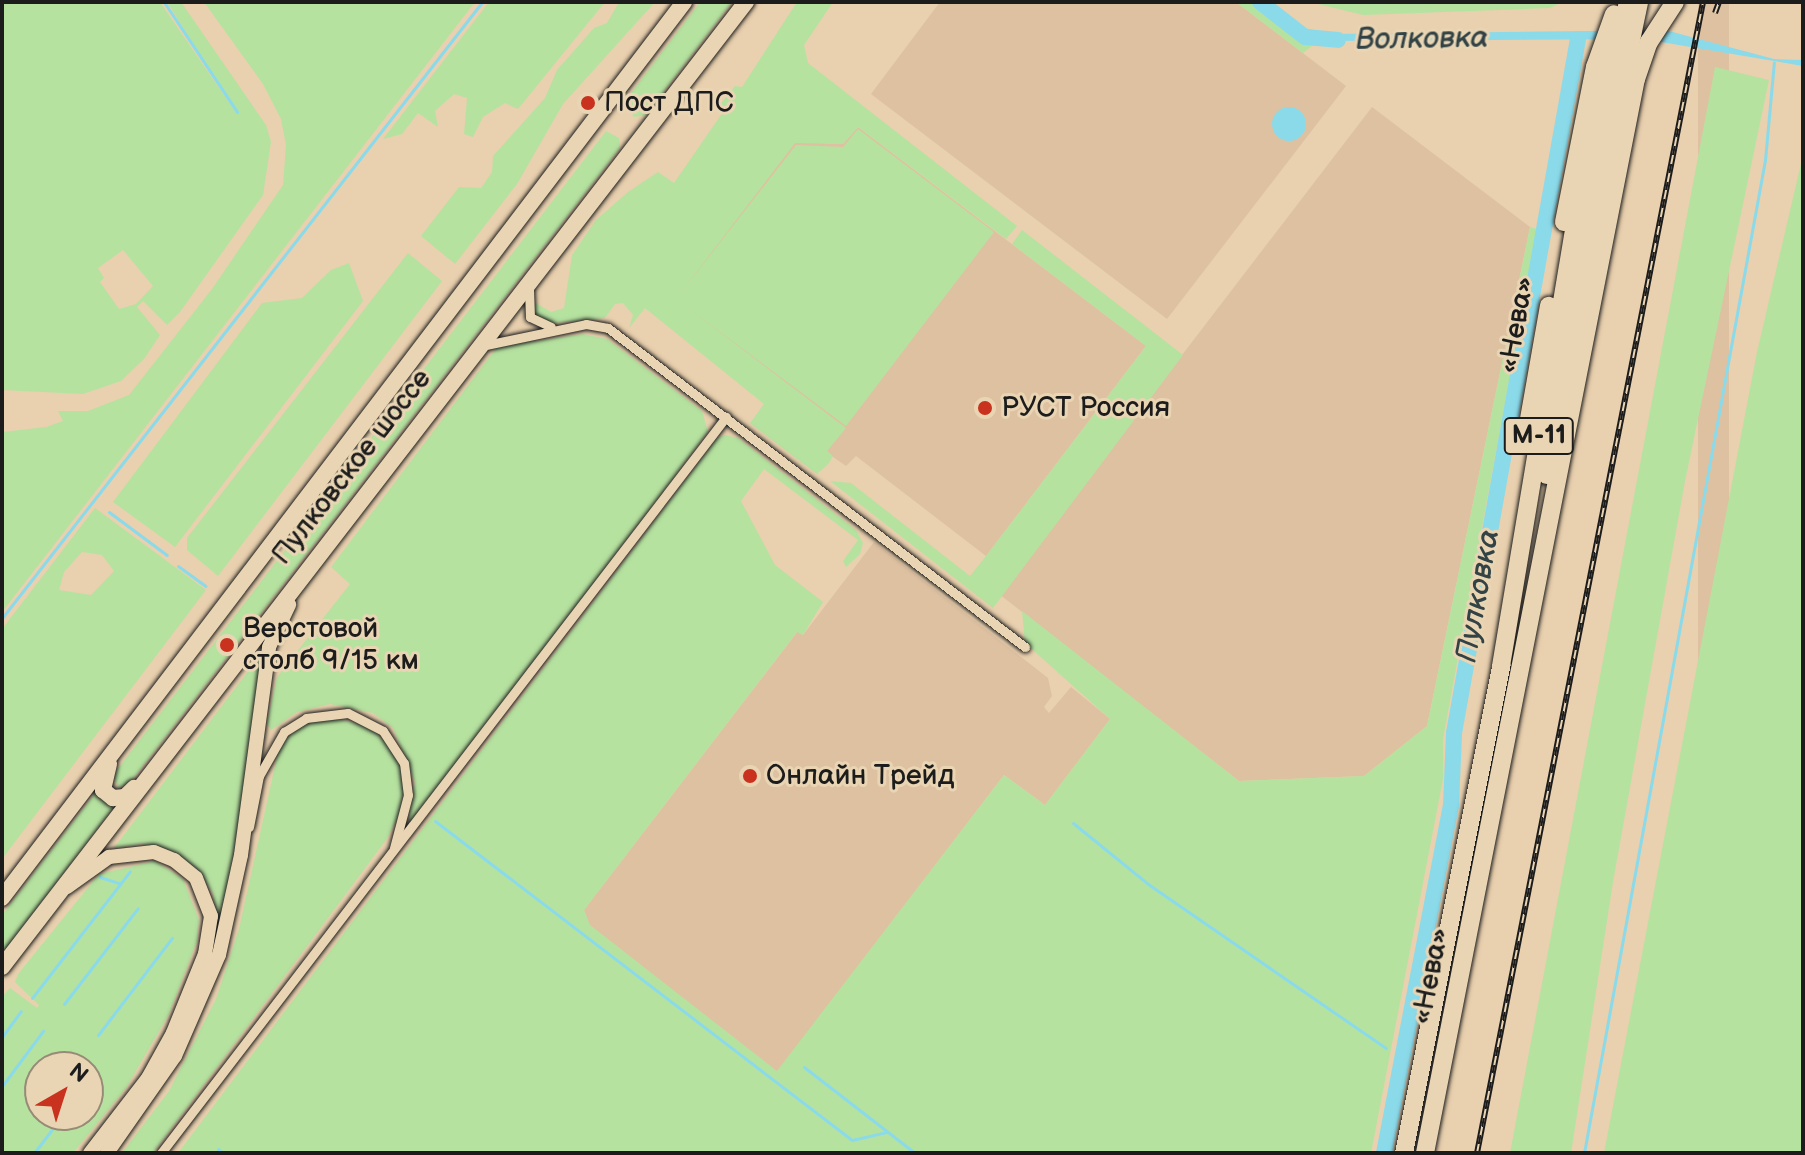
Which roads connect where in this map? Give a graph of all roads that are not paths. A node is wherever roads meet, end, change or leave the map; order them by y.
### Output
1 (684, 2) edge
2 (746, 2) edge
3 (1621, 2) edge
4 (1628, 2) edge
5 (1639, 2) edge
6 (1675, 2) edge
7 (1605, 119) junction
8 (531, 281) junction
9 (558, 328) junction
10 (477, 347) junction
11 (726, 417) junction
12 (304, 573) junction
13 (1025, 647) dead end
14 (117, 746) junction
15 (146, 776) junction
16 (243, 841) junction
17 (393, 851) junction
18 (55, 897) junction
19 (2, 898) edge
20 (2, 967) edge
21 (90, 1153) edge
22 (107, 1153) edge
23 (161, 1153) edge
24 (1404, 1153) edge
25 (1425, 1153) edge

1 - 14 highway, Пулковское шоссе
2 - 8 highway, Пулковское шоссе
3 - 7 highway
4 - 7 highway
5 - 7 highway
6 - 7 highway
7 - 24 highway, «Нева» / М-11
7 - 25 highway, «Нева» / М-11
8 - 9 street
8 - 10 highway, Пулковское шоссе
9 - 10 street
9 - 11 street
10 - 12 highway, Пулковское шоссе
11 - 13 street
11 - 17 street
12 - 15 highway, Пулковское шоссе
12 - 16 main road
14 - 15 highway
14 - 19 highway, Пулковское шоссе
15 - 18 highway, Пулковское шоссе
16 - 17 street
16 - 22 main road
17 - 23 street
18 - 20 highway, Пулковское шоссе
18 - 21 main road

